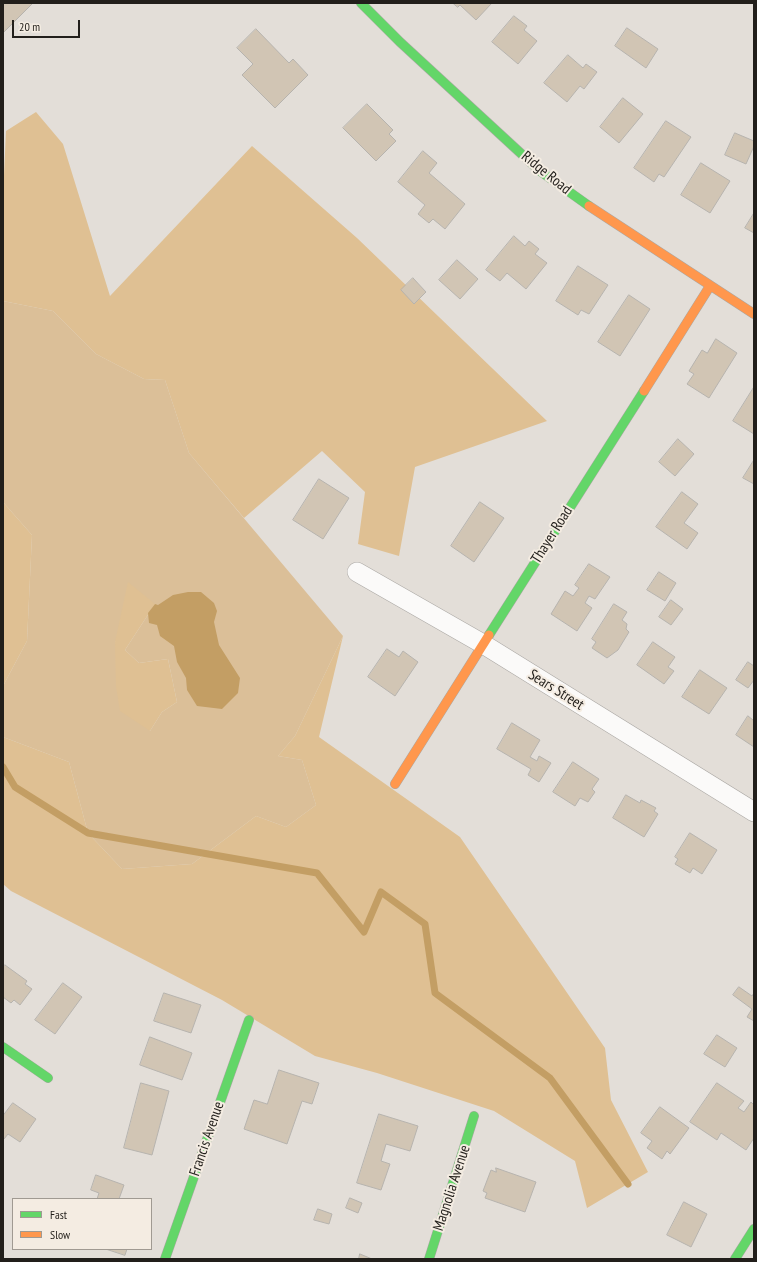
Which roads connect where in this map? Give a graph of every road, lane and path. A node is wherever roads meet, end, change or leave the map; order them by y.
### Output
1 (361, 3) edge
2 (710, 286) junction
3 (754, 314) edge
4 (357, 572) dead end
5 (483, 644) junction
6 (395, 784) dead end
7 (754, 812) edge
8 (249, 1020) dead end
9 (3, 1047) edge
10 (48, 1078) dead end
11 (474, 1116) dead end
12 (754, 1230) edge
13 (165, 1259) edge
14 (429, 1259) edge
15 (735, 1259) edge

1 - 2 street, Ridge Road
2 - 3 street, Ridge Road
2 - 5 street, Thayer Road
4 - 5 street, Sears Street
5 - 6 street, Thayer Road
5 - 7 street, Sears Street
8 - 13 street, Francis Avenue
9 - 10 street
11 - 14 street, Magnolia Avenue
12 - 15 street

